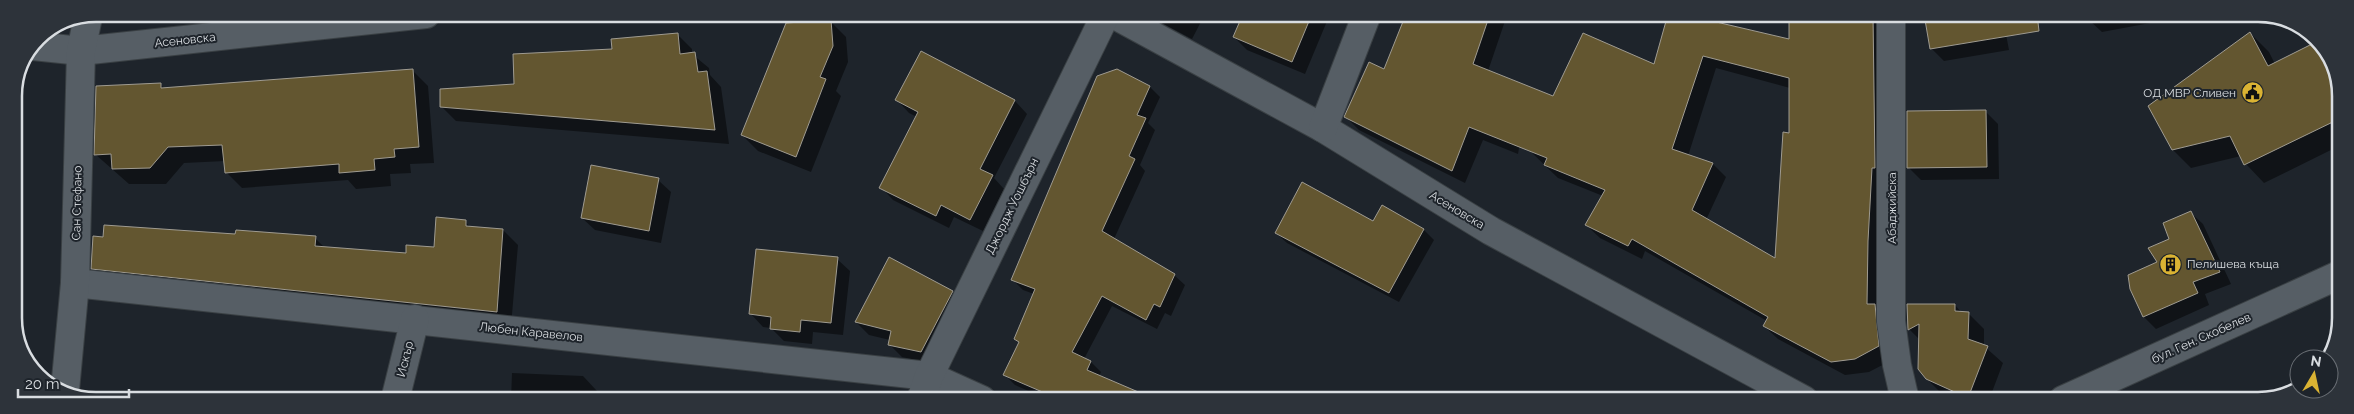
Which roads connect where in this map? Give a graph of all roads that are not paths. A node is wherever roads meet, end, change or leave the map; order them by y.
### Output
1 (351, 22) edge
2 (1102, 22) edge
3 (1128, 22) edge
4 (1364, 22) edge
5 (1891, 22) edge
6 (87, 23) edge
7 (42, 47) edge
8 (81, 51) junction
9 (1323, 128) junction
10 (2332, 278) edge
11 (75, 283) junction
12 (415, 319) junction
13 (66, 385) edge
14 (925, 388) edge
15 (397, 392) edge
16 (944, 392) edge
17 (1789, 392) edge
18 (1904, 392) edge
19 (2081, 392) edge

1 - 8 street, Асеновска
2 - 14 street, Джордж Уошбърн
3 - 9 street, Асеновска
4 - 9 street
5 - 18 street, Абаджийска
6 - 8 street, Сан Стефано
7 - 8 street, Асеновска
8 - 11 street, Сан Стефано
9 - 17 street, Асеновска
10 - 19 street, бул. Ген. Скобелев
11 - 12 street, Любен Каравелов
11 - 13 street, Сан Стефано
12 - 14 street, Любен Каравелов
12 - 15 street, Искър
14 - 16 street, Любен Каравелов

